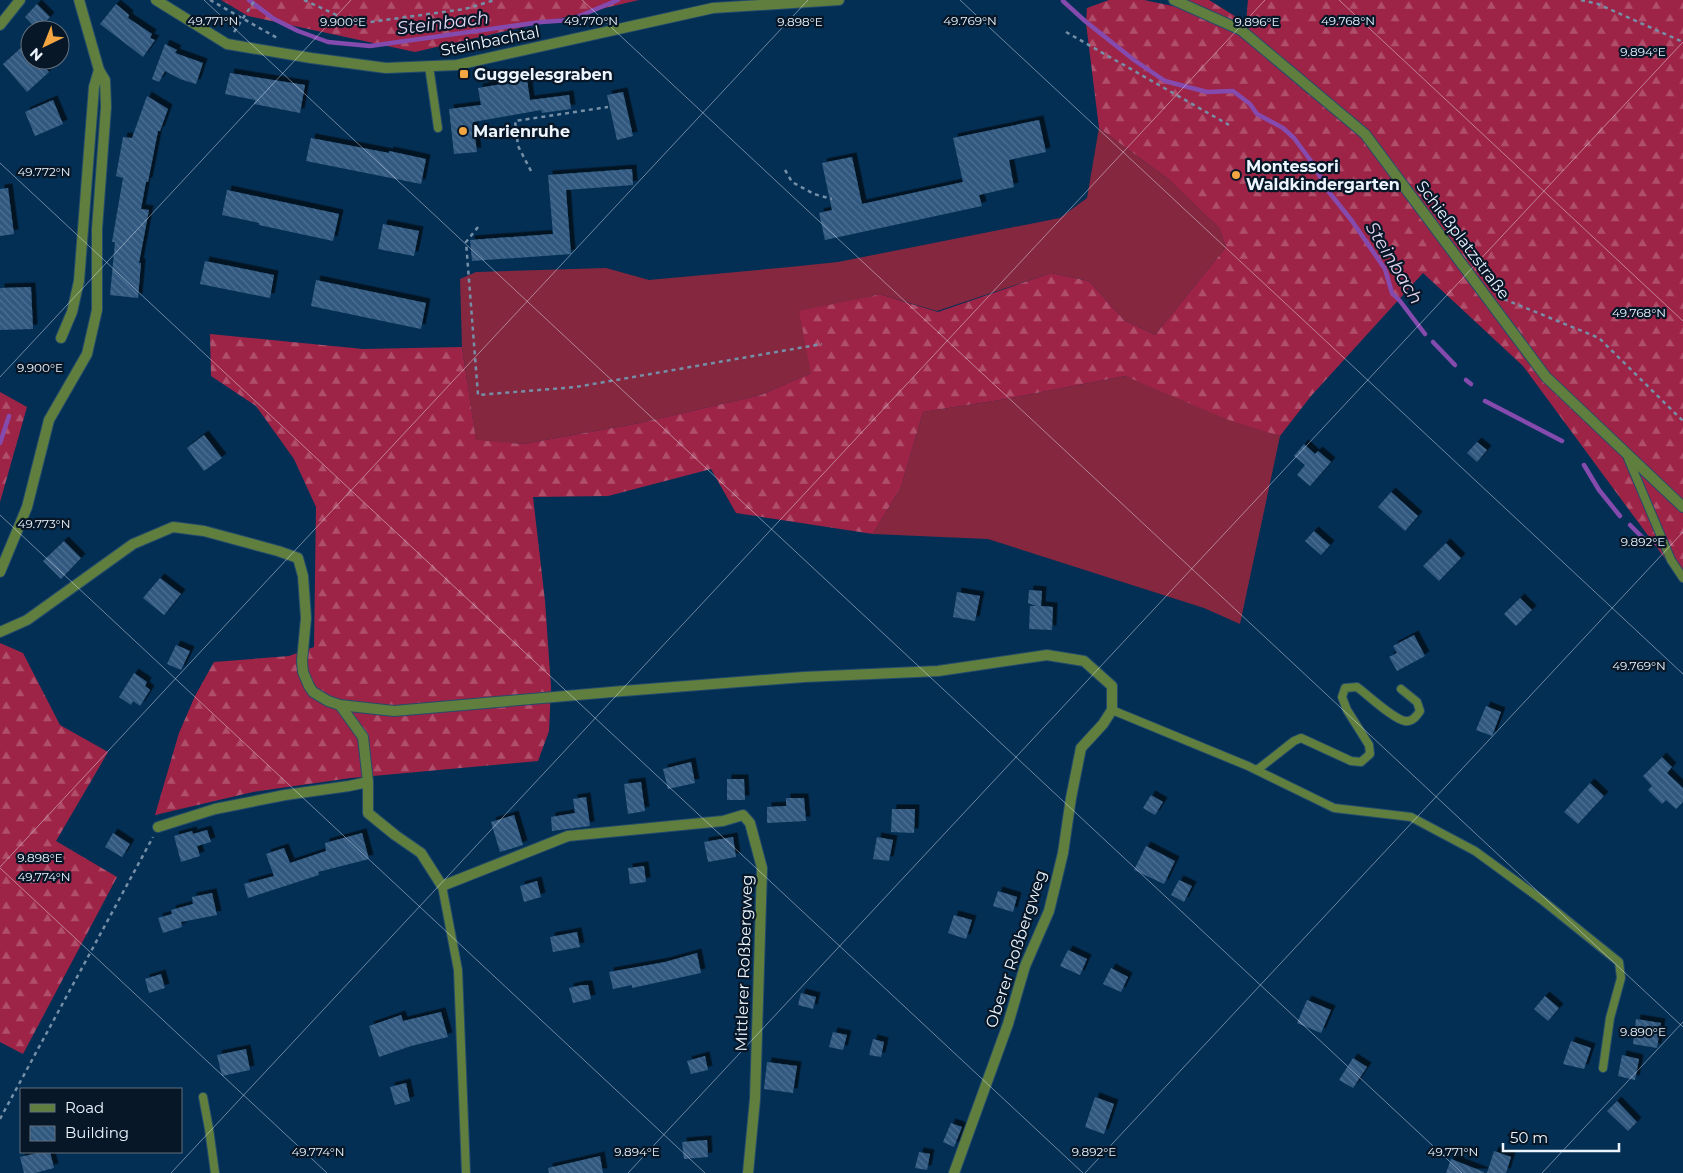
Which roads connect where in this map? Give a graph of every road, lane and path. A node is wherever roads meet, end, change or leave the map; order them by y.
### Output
1 (20, 0) edge
2 (79, 0) edge
3 (156, 0) edge
4 (210, 0) edge
5 (255, 0) edge
6 (304, 0) edge
7 (496, 0) edge
8 (839, 0) edge
9 (1174, 0) edge
10 (1581, 0) edge
11 (244, 19) junction
12 (0, 25) edge
13 (1066, 32) dead end
14 (283, 41) dead end
15 (1683, 42) edge
16 (429, 66) junction
17 (100, 70) junction
18 (608, 107) dead end
19 (1229, 125) dead end
20 (438, 128) dead end
21 (785, 170) dead end
22 (532, 171) dead end
23 (832, 199) dead end
24 (478, 227) dead end
25 (1482, 290) junction
26 (61, 338) dead end
27 (822, 344) dead end
28 (1683, 421) edge
29 (1626, 451) junction
30 (1683, 507) edge
31 (0, 572) edge
32 (1683, 578) edge
33 (0, 632) edge
34 (1401, 689) dead end
35 (340, 705) junction
36 (1112, 710) junction
37 (1257, 770) junction
38 (368, 782) junction
39 (158, 827) joint
40 (442, 886) junction
41 (1603, 1068) dead end
42 (203, 1098) dead end
43 (0, 1119) edge
44 (215, 1173) edge
45 (466, 1173) edge
46 (748, 1173) edge
47 (954, 1173) edge

1 - 12 street
2 - 17 street
3 - 16 street, Steinbachtal
4 - 11 path
5 - 11 path
6 - 7 path
8 - 16 street, Steinbachtal
9 - 25 street, Schießplatzstraße
10 - 15 path
11 - 14 path
13 - 19 path
16 - 20 lane
17 - 26 street
17 - 31 street
18 - 22 path
21 - 23 path
24 - 27 path
25 - 28 path
25 - 29 street, Schießplatzstraße
29 - 30 street, Schießplatzstraße
29 - 32 lane
33 - 35 street
34 - 37 lane
35 - 36 street
35 - 38 street
36 - 37 lane
36 - 47 street, Oberer Roßbergweg
37 - 41 lane
38 - 39 street
38 - 40 street
39 - 43 path
40 - 45 lane
40 - 46 street, Mittlerer Roßbergweg
42 - 44 lane

